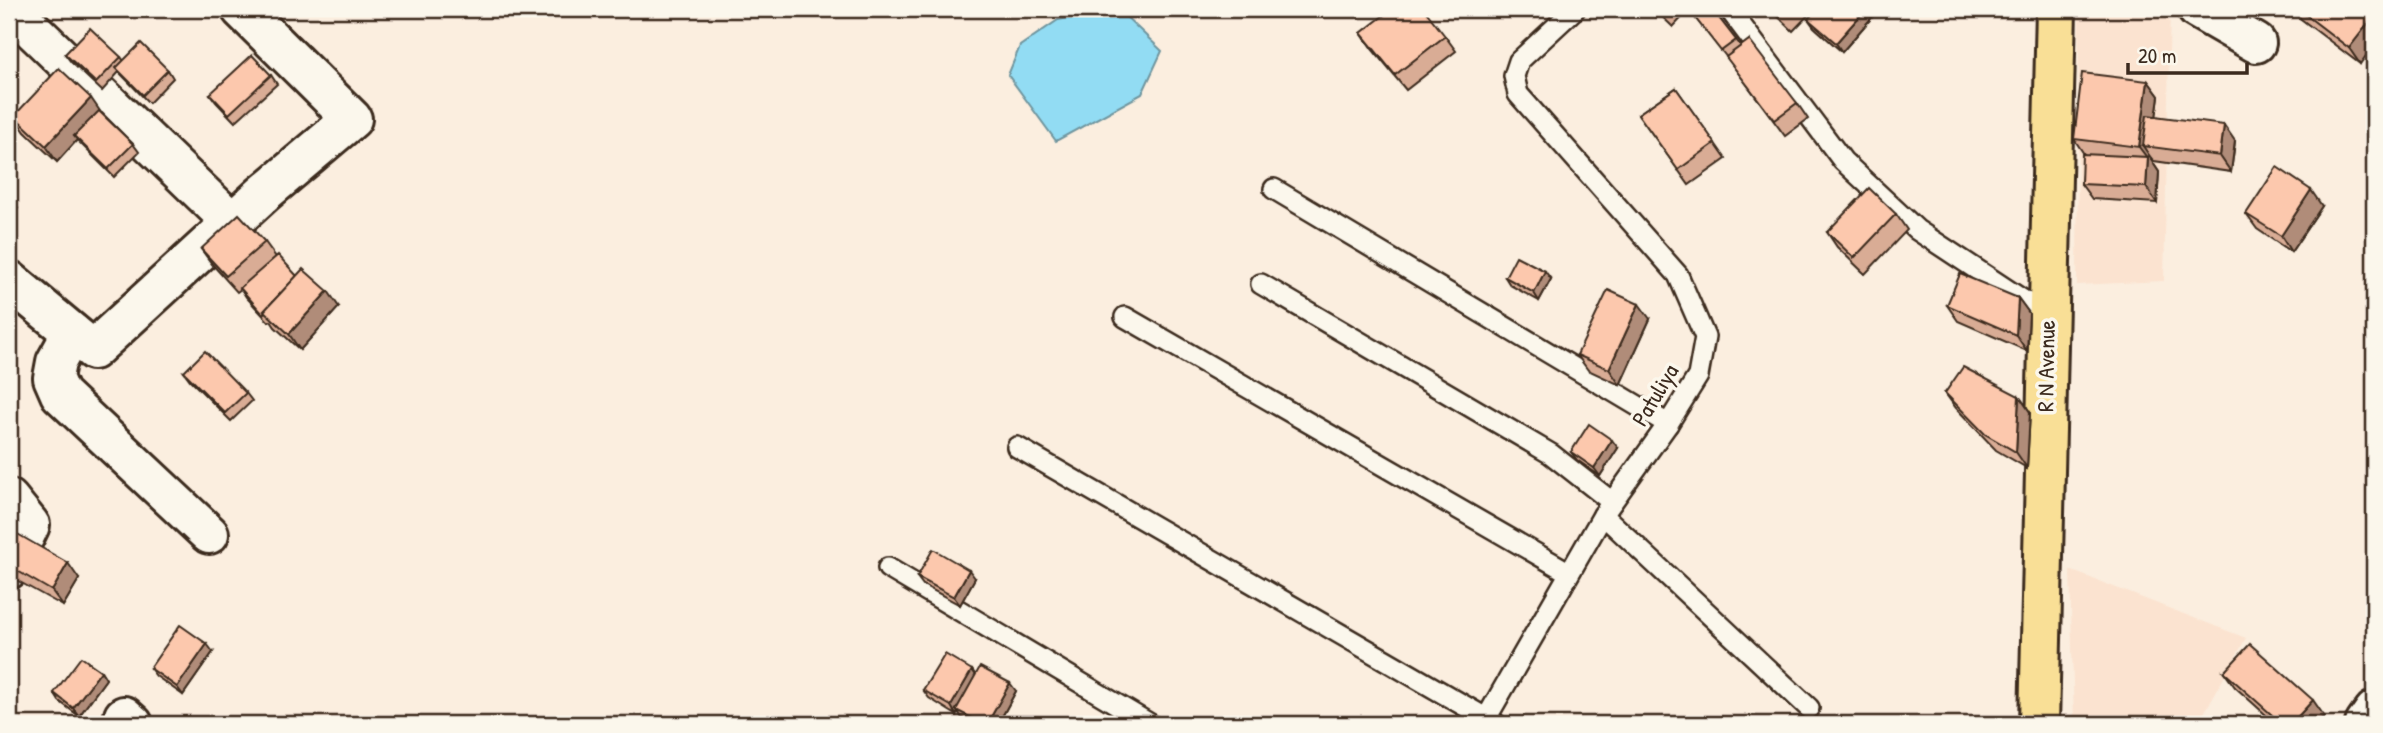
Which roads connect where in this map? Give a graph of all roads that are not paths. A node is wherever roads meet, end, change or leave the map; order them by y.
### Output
1 (11, 9) edge
2 (241, 9) edge
3 (1575, 9) edge
4 (1729, 9) edge
5 (2056, 9) edge
6 (2197, 9) edge
7 (2256, 43) dead end
8 (1274, 189) dead end
9 (232, 222) junction
10 (9, 280) edge
11 (1261, 284) dead end
12 (2048, 316) junction
13 (1125, 317) dead end
14 (72, 333) junction
15 (1668, 424) junction
16 (1017, 447) dead end
17 (9, 499) edge
18 (1607, 508) junction
19 (209, 534) dead end
20 (888, 568) dead end
21 (9, 569) edge
22 (1568, 572) junction
23 (1809, 708) dead end
24 (2374, 711) edge
25 (1489, 722) edge
26 (1150, 724) edge
27 (2039, 724) edge
28 (2365, 724) edge

1 - 9 street
2 - 9 street
3 - 15 lane, Patuliya
4 - 12 lane
5 - 12 main road, R N Avenue
6 - 7 street
8 - 15 lane
9 - 14 street
10 - 14 street
11 - 18 lane
12 - 27 main road, R N Avenue
13 - 22 lane
14 - 19 street
15 - 18 lane, Patuliya
16 - 25 lane
17 - 21 street
18 - 22 lane, Patuliya
18 - 23 lane
20 - 26 lane
22 - 25 lane, Patuliya
24 - 28 street

